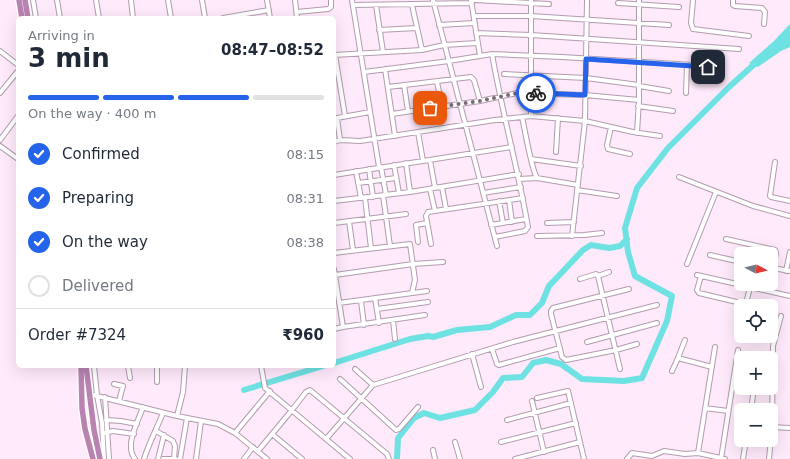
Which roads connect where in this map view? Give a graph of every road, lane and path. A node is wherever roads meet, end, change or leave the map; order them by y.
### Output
1 (19, 0) edge
2 (25, 0) edge
3 (33, 0) edge
4 (57, 0) edge
5 (96, 0) edge
6 (131, 0) edge
7 (168, 0) edge
8 (202, 0) edge
9 (267, 0) edge
10 (295, 0) edge
11 (331, 0) edge
12 (587, 0) edge
13 (693, 0) edge
14 (733, 0) edge
15 (473, 1) edge
16 (531, 1) edge
17 (352, 2) edge
18 (433, 2) edge
19 (639, 2) edge
20 (618, 3) dead end
21 (412, 4) junction
22 (549, 4) dead end
23 (376, 5) junction
24 (679, 7) dead end
25 (269, 10) junction
26 (296, 12) junction
27 (22, 16) edge
28 (28, 16) edge
29 (36, 16) edge
30 (60, 16) edge
31 (99, 16) edge
32 (133, 16) edge
33 (171, 16) edge
34 (205, 16) edge
35 (252, 16) edge
36 (270, 16) edge
37 (297, 16) edge
38 (474, 16) junction
39 (530, 16) junction
40 (587, 19) junction
41 (475, 23) junction
42 (639, 23) junction
43 (764, 24) dead end
44 (439, 25) junction
45 (669, 25) dead end
46 (417, 28) junction
47 (379, 30) junction
48 (476, 33) junction
49 (531, 35) junction
50 (750, 36) dead end
51 (586, 38) junction
52 (639, 42) junction
53 (477, 43) junction
54 (444, 45) junction
55 (739, 49) dead end
56 (422, 50) junction
57 (0, 51) edge
58 (383, 52) junction
59 (361, 53) junction
60 (492, 54) junction
61 (336, 55) edge
62 (480, 56) junction
63 (531, 56) junction
64 (586, 59) junction
65 (336, 61) edge
66 (449, 61) junction
67 (639, 62) junction
68 (16, 63) edge
69 (687, 65) junction
70 (385, 69) junction
71 (722, 69) dead end
72 (364, 72) junction
73 (16, 73) edge
74 (504, 74) dead end
75 (531, 76) junction
76 (586, 78) junction
77 (453, 79) junction
78 (437, 82) junction
79 (404, 85) junction
80 (639, 85) junction
81 (388, 86) junction
82 (2, 87) edge
83 (669, 91) dead end
84 (0, 93) edge
85 (531, 93) junction
86 (686, 93) dead end
87 (585, 95) junction
88 (499, 96) junction
89 (639, 100) junction
90 (480, 101) junction
91 (459, 104) junction
92 (442, 106) junction
93 (638, 106) junction
94 (408, 111) junction
95 (673, 111) dead end
96 (370, 112) junction
97 (392, 114) junction
98 (346, 116) junction
99 (531, 116) junction
100 (522, 117) junction
101 (558, 118) junction
102 (16, 119) edge
103 (336, 119) edge
104 (506, 119) junction
105 (585, 121) junction
106 (336, 123) edge
107 (464, 125) junction
108 (611, 127) junction
109 (418, 132) junction
110 (637, 133) junction
111 (396, 136) junction
112 (660, 136) dead end
113 (375, 139) junction
114 (0, 140) edge
115 (340, 140) junction
116 (336, 141) edge
117 (0, 146) edge
118 (512, 147) junction
119 (556, 152) dead end
120 (472, 153) junction
121 (630, 154) dead end
122 (16, 158) edge
123 (531, 159) junction
124 (430, 160) junction
125 (423, 161) junction
126 (775, 162) dead end
127 (406, 163) junction
128 (394, 165) junction
129 (581, 166) junction
130 (380, 167) junction
131 (369, 169) junction
132 (356, 171) junction
133 (336, 175) edge
134 (519, 177) junction
135 (396, 178) junction
136 (537, 178) junction
137 (679, 178) dead end
138 (383, 180) junction
139 (480, 181) junction
140 (371, 182) junction
141 (358, 183) junction
142 (521, 186) junction
143 (442, 187) junction
144 (578, 187) junction
145 (435, 188) junction
146 (430, 189) junction
147 (410, 192) junction
148 (716, 192) junction
149 (399, 193) junction
150 (483, 193) junction
151 (384, 195) junction
152 (617, 196) dead end
153 (373, 197) junction
154 (363, 198) junction
155 (523, 198) junction
156 (509, 200) junction
157 (336, 201) edge
158 (790, 201) edge
159 (499, 202) junction
160 (486, 204) junction
161 (446, 210) junction
162 (435, 211) junction
163 (406, 214) dead end
164 (790, 215) edge
165 (386, 216) junction
166 (368, 218) junction
167 (526, 219) junction
168 (349, 221) junction
169 (512, 222) junction
170 (574, 222) junction
171 (336, 223) edge
172 (427, 223) junction
173 (503, 223) junction
174 (546, 223) dead end
175 (491, 225) junction
176 (602, 233) dead end
177 (537, 236) dead end
178 (572, 236) junction
179 (495, 237) junction
180 (726, 239) dead end
181 (418, 242) dead end
182 (431, 244) dead end
183 (390, 246) junction
184 (497, 246) dead end
185 (762, 247) edge
186 (371, 248) junction
187 (352, 250) junction
188 (790, 252) edge
189 (336, 253) edge
190 (710, 255) dead end
191 (734, 260) edge
192 (442, 262) dead end
193 (413, 264) junction
194 (687, 264) dead end
195 (778, 269) edge
196 (788, 271) edge
197 (609, 272) dead end
198 (336, 275) edge
199 (598, 276) junction
200 (580, 278) dead end
201 (336, 282) edge
202 (750, 288) joint
203 (629, 289) dead end
204 (427, 291) dead end
205 (765, 291) edge
206 (412, 293) junction
207 (603, 295) junction
208 (790, 296) edge
209 (375, 298) junction
210 (361, 301) junction
211 (428, 302) dead end
212 (339, 303) junction
213 (658, 305) dead end
214 (377, 309) junction
215 (425, 315) dead end
216 (780, 316) dead end
217 (608, 317) junction
218 (393, 320) junction
219 (379, 323) junction
220 (657, 323) dead end
221 (364, 325) junction
222 (343, 327) junction
223 (336, 329) edge
224 (555, 331) junction
225 (612, 334) junction
226 (395, 339) dead end
227 (685, 340) dead end
228 (587, 342) dead end
229 (637, 344) dead end
230 (715, 347) dead end
231 (492, 348) junction
232 (560, 348) junction
233 (616, 350) junction
234 (738, 350) dead end
235 (472, 354) junction
236 (678, 358) junction
237 (712, 367) junction
238 (81, 368) edge
239 (86, 368) edge
240 (94, 368) edge
241 (128, 368) edge
242 (157, 368) edge
243 (185, 368) edge
244 (261, 368) edge
245 (355, 369) dead end
246 (620, 369) dead end
247 (672, 371) dead end
248 (130, 378) dead end
249 (340, 379) dead end
250 (157, 382) dead end
251 (114, 384) dead end
252 (373, 385) junction
253 (481, 386) dead end
254 (270, 392) junction
255 (89, 394) junction
256 (97, 395) junction
257 (105, 397) junction
258 (360, 398) junction
259 (537, 398) dead end
260 (119, 400) junction
261 (532, 401) dead end
262 (772, 403) edge
263 (571, 404) junction
264 (143, 407) junction
265 (418, 407) dead end
266 (705, 408) junction
267 (292, 410) junction
268 (728, 411) junction
269 (535, 412) junction
270 (164, 413) junction
271 (177, 416) junction
272 (187, 418) junction
273 (343, 419) junction
274 (106, 420) junction
275 (507, 420) dead end
276 (201, 421) junction
277 (576, 423) junction
278 (137, 424) junction
279 (778, 427) edge
280 (790, 428) edge
281 (156, 431) junction
282 (107, 432) junction
283 (540, 432) junction
284 (235, 433) junction
285 (102, 434) junction
286 (134, 434) junction
287 (272, 434) junction
288 (164, 435) junction
289 (326, 439) junction
290 (455, 442) dead end
291 (501, 442) dead end
292 (580, 442) junction
293 (253, 447) junction
294 (745, 447) edge
295 (770, 447) edge
296 (433, 450) dead end
297 (258, 451) junction
298 (544, 452) junction
299 (698, 453) junction
300 (684, 457) edge
301 (93, 459) edge
302 (100, 459) edge
303 (104, 459) edge
304 (109, 459) edge
305 (135, 459) edge
306 (144, 459) edge
307 (158, 459) edge
308 (163, 459) edge
309 (174, 459) edge
310 (180, 459) edge
311 (196, 459) edge
312 (244, 459) edge
313 (267, 459) edge
314 (302, 459) edge
315 (350, 459) edge
316 (389, 459) edge
317 (435, 459) edge
318 (460, 459) edge
319 (515, 459) edge
320 (584, 459) edge
321 (627, 459) edge
322 (722, 459) edge
323 (744, 459) edge
324 (769, 459) edge

1 - 27 highway
2 - 28 highway
3 - 29 street
4 - 30 street
5 - 31 street
6 - 32 street
7 - 33 street
8 - 34 street
9 - 25 street
10 - 26 street
11 - 26 street
12 - 40 street
13 - 50 street
14 - 43 street
15 - 16 street
15 - 18 street
15 - 38 street
16 - 22 street
16 - 39 street
17 - 23 street
17 - 59 street
18 - 21 street
18 - 44 street
19 - 20 street
19 - 24 street
19 - 42 street
21 - 23 street
21 - 46 street
23 - 47 street
25 - 35 street
25 - 36 street
26 - 37 street
38 - 39 street
38 - 41 street
39 - 40 street
39 - 49 street
40 - 42 street
40 - 51 street
41 - 44 street
41 - 48 street
42 - 45 street
42 - 52 street
44 - 54 street
46 - 47 street
46 - 56 street
47 - 58 street
48 - 49 street
48 - 53 street
49 - 51 street
49 - 63 street
51 - 52 street
51 - 64 street
52 - 55 street
52 - 67 street
53 - 54 street
53 - 62 street
54 - 56 street
54 - 66 street
56 - 58 street
57 - 68 street
58 - 59 street
59 - 61 street
59 - 72 street
60 - 62 street
60 - 63 street
60 - 88 street
62 - 66 street
63 - 64 street
63 - 75 street
64 - 67 street
64 - 76 street
65 - 98 street
66 - 70 street
66 - 77 street
67 - 69 street
67 - 80 street
69 - 71 street
69 - 86 street
70 - 72 street
70 - 81 street
72 - 96 street
73 - 82 street
74 - 75 street
75 - 76 street
75 - 85 street
76 - 80 street
76 - 87 street
77 - 78 street
77 - 90 street
77 - 91 street
78 - 79 street
78 - 92 street
79 - 81 street
79 - 94 street
80 - 83 street
80 - 89 street
81 - 97 street
82 - 84 street
85 - 87 street
85 - 88 street
85 - 99 street
87 - 89 street
87 - 105 street
88 - 90 street
88 - 104 street
89 - 93 street
90 - 91 street
91 - 92 street
91 - 107 street
92 - 94 street
93 - 95 street
93 - 110 street
94 - 97 street
96 - 98 street
96 - 113 street
97 - 111 street
98 - 103 street
99 - 100 street
99 - 101 street
100 - 104 street
100 - 123 street
101 - 105 street
101 - 119 street
102 - 114 street
104 - 107 street
104 - 118 street
105 - 108 street
105 - 129 street
106 - 115 street
107 - 109 street
107 - 120 street
108 - 110 street
108 - 121 street
109 - 111 street
109 - 125 street
110 - 112 street
111 - 113 street
113 - 115 street
113 - 130 street
115 - 116 street
117 - 122 street
118 - 120 street
118 - 134 street
120 - 124 street
120 - 139 street
123 - 129 street
123 - 136 street
124 - 125 street
124 - 145 street
125 - 127 street
126 - 158 street
127 - 128 street
127 - 147 street
128 - 130 street
128 - 135 street
129 - 144 street
130 - 131 street
130 - 138 street
131 - 132 street
131 - 140 street
132 - 133 street
132 - 141 street
134 - 136 street
134 - 139 street
134 - 142 street
135 - 138 street
135 - 149 street
136 - 144 street
137 - 148 street
138 - 140 street
138 - 151 street
139 - 143 street
139 - 150 street
140 - 141 street
140 - 153 street
141 - 154 street
142 - 150 street
142 - 155 street
143 - 145 street
143 - 161 street
144 - 152 street
144 - 170 street
145 - 146 street
146 - 147 street
146 - 162 street
147 - 149 street
148 - 164 street
148 - 194 street
149 - 151 street
150 - 160 street
151 - 153 street
151 - 165 street
153 - 154 street
154 - 157 street
154 - 166 street
155 - 156 street
155 - 167 street
156 - 159 street
156 - 169 street
159 - 160 street
159 - 173 street
160 - 161 street
160 - 175 street
161 - 162 street
162 - 172 street
163 - 165 street
165 - 166 street
165 - 183 street
166 - 168 street
166 - 186 street
167 - 169 street
167 - 179 street
168 - 171 street
168 - 187 street
169 - 173 street
170 - 174 street
170 - 178 street
172 - 181 street
172 - 182 street
173 - 175 street
175 - 179 street
176 - 178 street
177 - 178 street
179 - 184 street
180 - 185 street
183 - 186 street
183 - 193 street
186 - 187 street
187 - 189 street
188 - 196 street
190 - 191 street
192 - 193 street
193 - 198 street
193 - 206 street
195 - 196 street
197 - 199 street
199 - 200 street
199 - 207 street
201 - 212 street
202 - 202 street
203 - 207 street
204 - 206 street
205 - 208 street
206 - 209 street
207 - 217 street
207 - 224 street
209 - 210 street
209 - 214 street
210 - 212 street
210 - 221 street
211 - 214 street
212 - 222 street
213 - 217 street
214 - 219 street
215 - 218 street
216 - 262 street
217 - 224 street
217 - 225 street
218 - 219 street
218 - 226 street
219 - 221 street
220 - 225 street
221 - 222 street
222 - 223 street
224 - 231 street
224 - 232 street
225 - 228 street
225 - 233 street
227 - 236 street
229 - 233 street
230 - 237 street
231 - 232 street
231 - 235 street
232 - 233 street
233 - 246 street
234 - 268 street
235 - 252 street
235 - 253 street
236 - 237 street
236 - 247 street
237 - 266 street
238 - 301 highway
239 - 255 highway
240 - 256 street
241 - 248 street
242 - 250 street
243 - 271 street
244 - 254 street
245 - 252 street
249 - 258 street
251 - 260 street
252 - 258 street
254 - 267 street
254 - 284 street
255 - 256 street
255 - 302 highway
256 - 257 street
256 - 285 street
257 - 260 street
257 - 274 street
258 - 265 street
258 - 273 street
259 - 263 street
260 - 264 street
261 - 269 street
263 - 269 street
263 - 277 street
264 - 270 street
264 - 278 street
266 - 268 street
266 - 299 street
267 - 273 street
267 - 287 street
267 - 289 street
268 - 322 street
269 - 275 street
269 - 283 street
270 - 271 street
270 - 281 street
271 - 272 street
272 - 276 street
272 - 310 street
273 - 289 street
273 - 316 street
274 - 278 street
274 - 282 street
276 - 284 street
276 - 311 street
277 - 283 street
277 - 292 street
278 - 286 street
279 - 280 street
281 - 288 street
281 - 306 street
282 - 285 street
282 - 286 street
282 - 304 street
283 - 291 street
283 - 298 street
284 - 293 street
285 - 303 street
286 - 305 street
287 - 297 street
287 - 314 street
288 - 307 street
288 - 309 street
289 - 315 street
290 - 318 street
292 - 298 street
292 - 320 street
293 - 297 street
293 - 312 street
294 - 323 street
295 - 324 street
296 - 317 street
297 - 313 street
298 - 319 street
299 - 300 street
299 - 322 street
300 - 321 street
308 - 309 street
309 - 310 street

